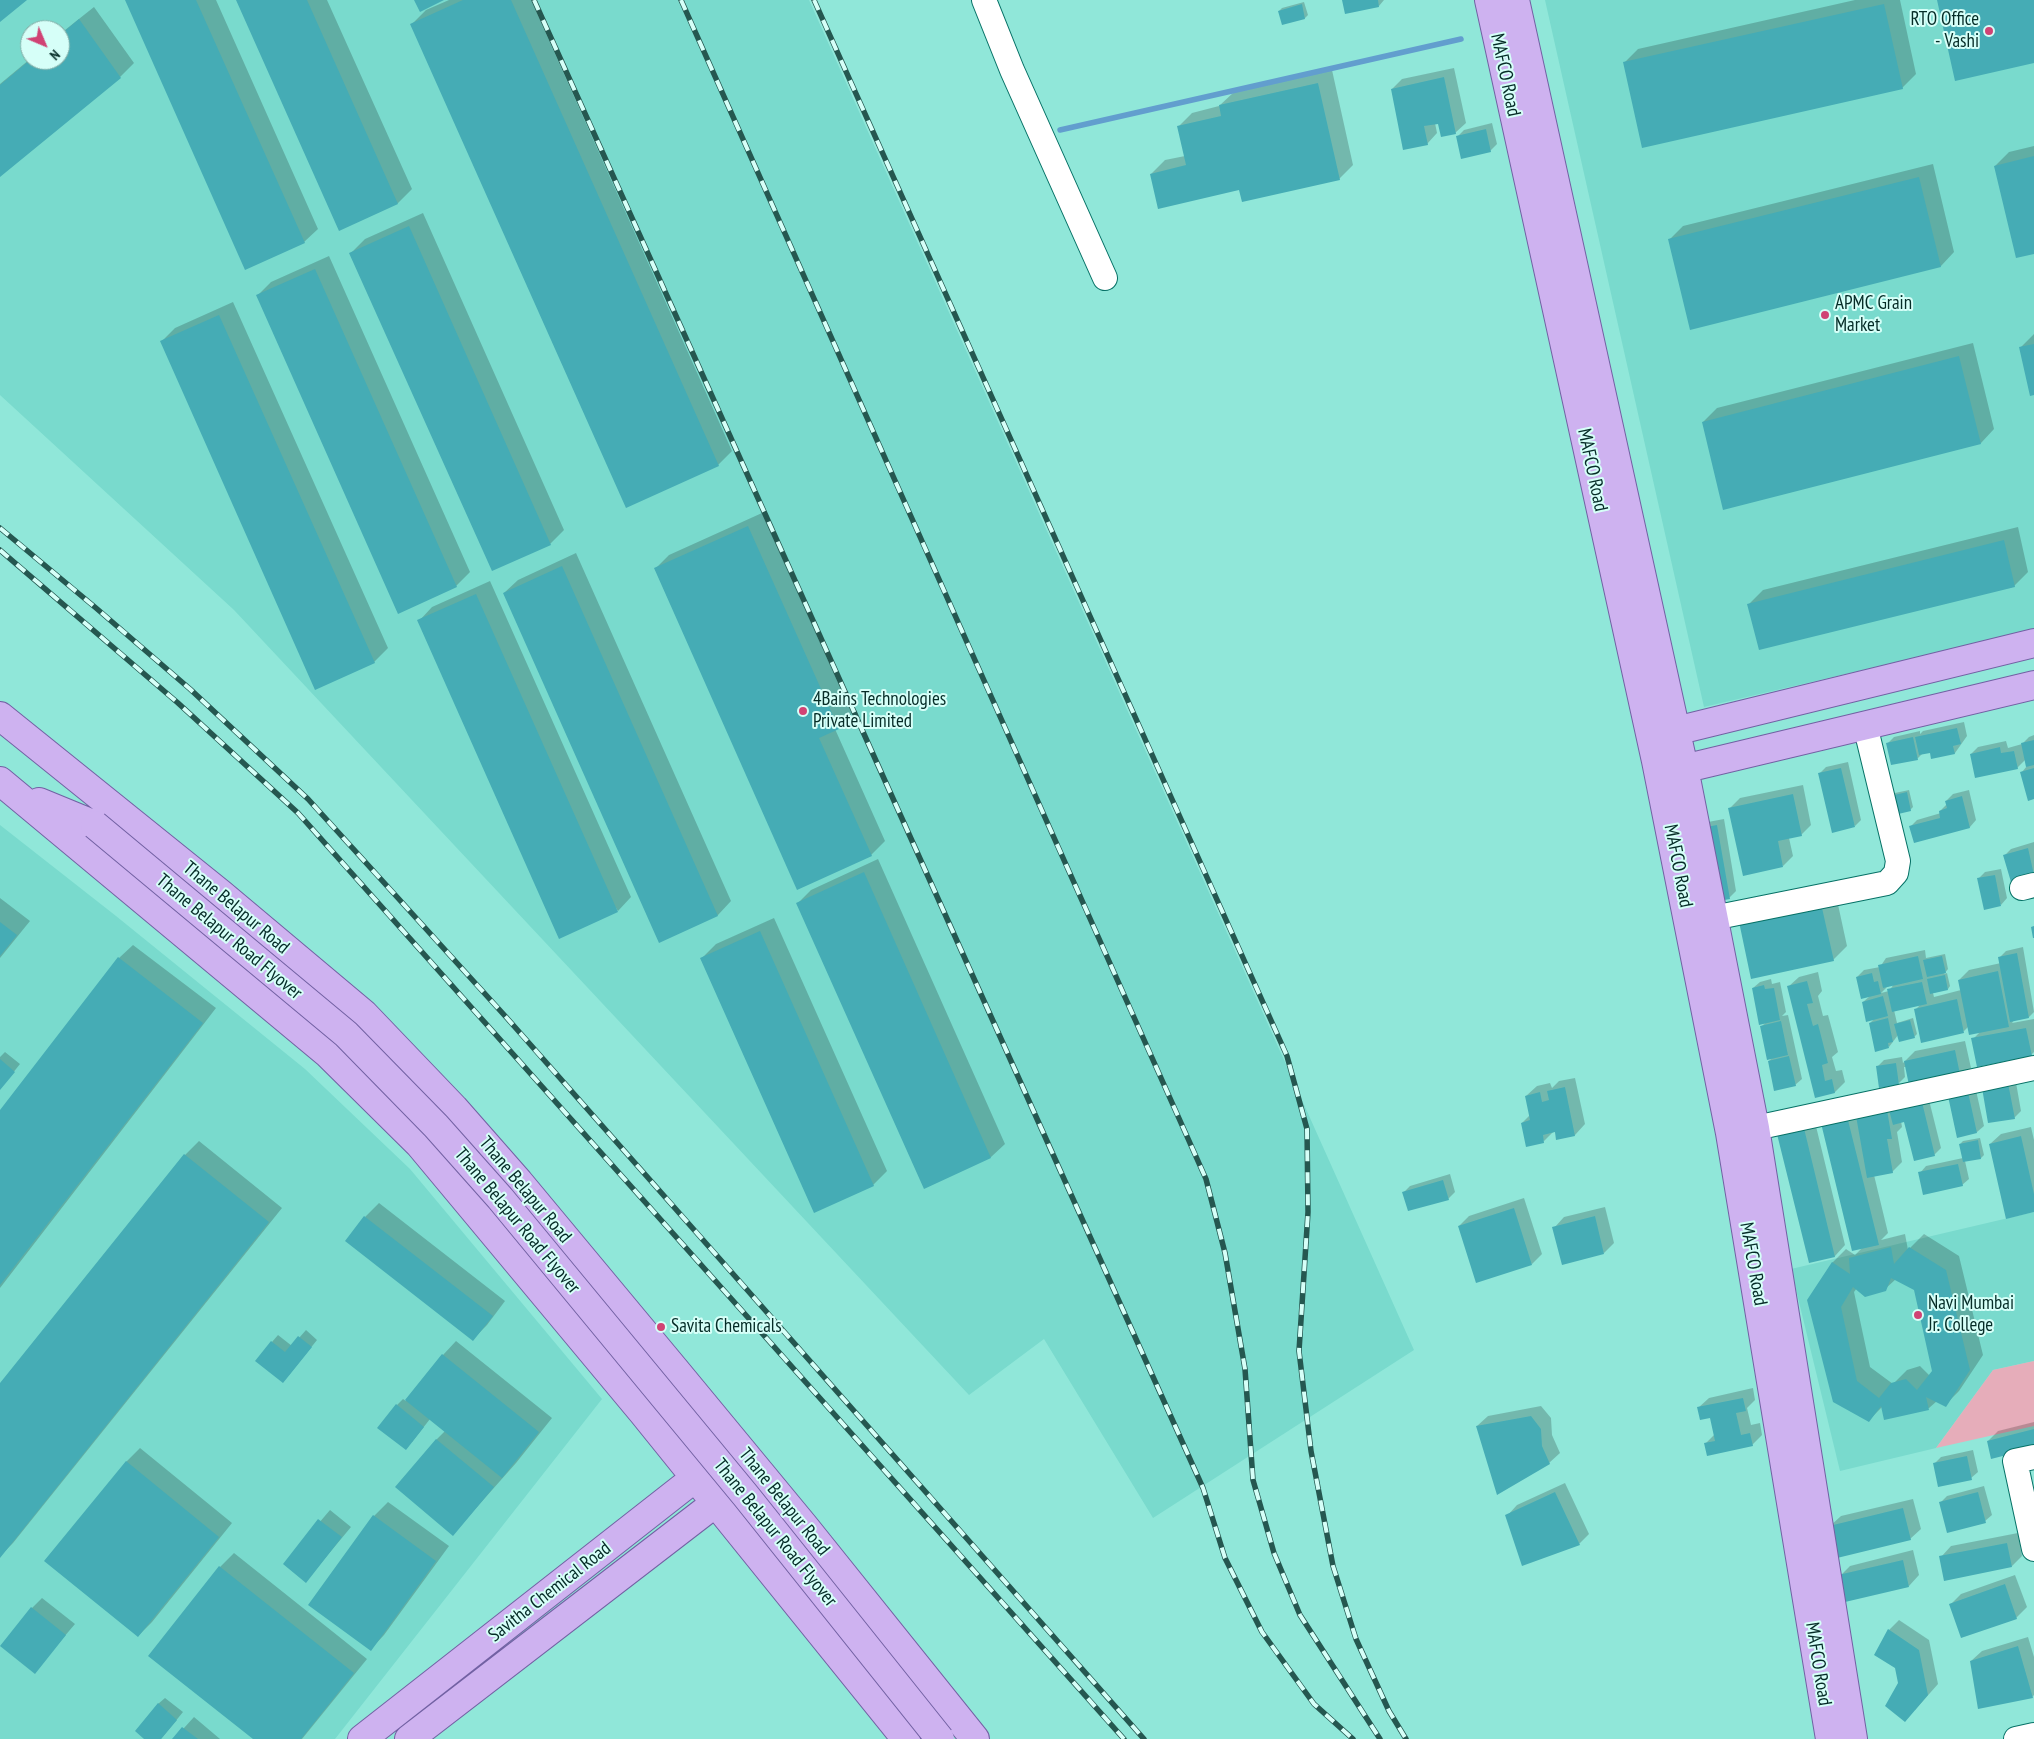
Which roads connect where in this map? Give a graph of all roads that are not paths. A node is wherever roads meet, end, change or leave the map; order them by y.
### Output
1 (984, 0) edge
2 (1489, 0) edge
3 (1515, 0) edge
4 (1106, 278) dead end
5 (2034, 644) edge
6 (2034, 685) edge
7 (0, 716) edge
8 (1865, 725) junction
9 (1663, 734) junction
10 (1672, 771) junction
11 (6, 786) edge
12 (1713, 918) junction
13 (2034, 1068) edge
14 (1743, 1130) junction
15 (737, 1445) junction
16 (2034, 1457) edge
17 (758, 1470) junction
18 (696, 1477) junction
19 (716, 1502) junction
20 (2034, 1549) edge
21 (2034, 1735) edge
22 (362, 1739) edge
23 (409, 1739) edge
24 (906, 1739) edge
25 (940, 1739) edge
26 (975, 1739) edge
27 (1830, 1739) edge
28 (1852, 1739) edge
29 (2016, 1739) edge

1 - 4 street
2 - 9 main road, MAFCO Road
3 - 9 main road, MAFCO Road
5 - 9 main road
6 - 8 main road
7 - 15 main road, Thane Belapur Road
8 - 10 main road
8 - 12 street
9 - 10 main road, MAFCO Road
10 - 12 main road, MAFCO Road
10 - 14 main road, MAFCO Road
11 - 18 main road
11 - 25 main road, Thane Belapur Road Flyover, bridge
12 - 14 main road, MAFCO Road
13 - 14 street
14 - 27 main road, MAFCO Road
14 - 28 main road, MAFCO Road
15 - 17 main road, Thane Belapur Road
15 - 18 main road, Savitha Chemical Road
16 - 20 street
17 - 19 main road, Savitha Chemical Road
17 - 26 main road, Thane Belapur Road
18 - 19 main road
18 - 22 main road, Savitha Chemical Road
19 - 23 main road, Savitha Chemical Road
19 - 24 main road
21 - 29 street

